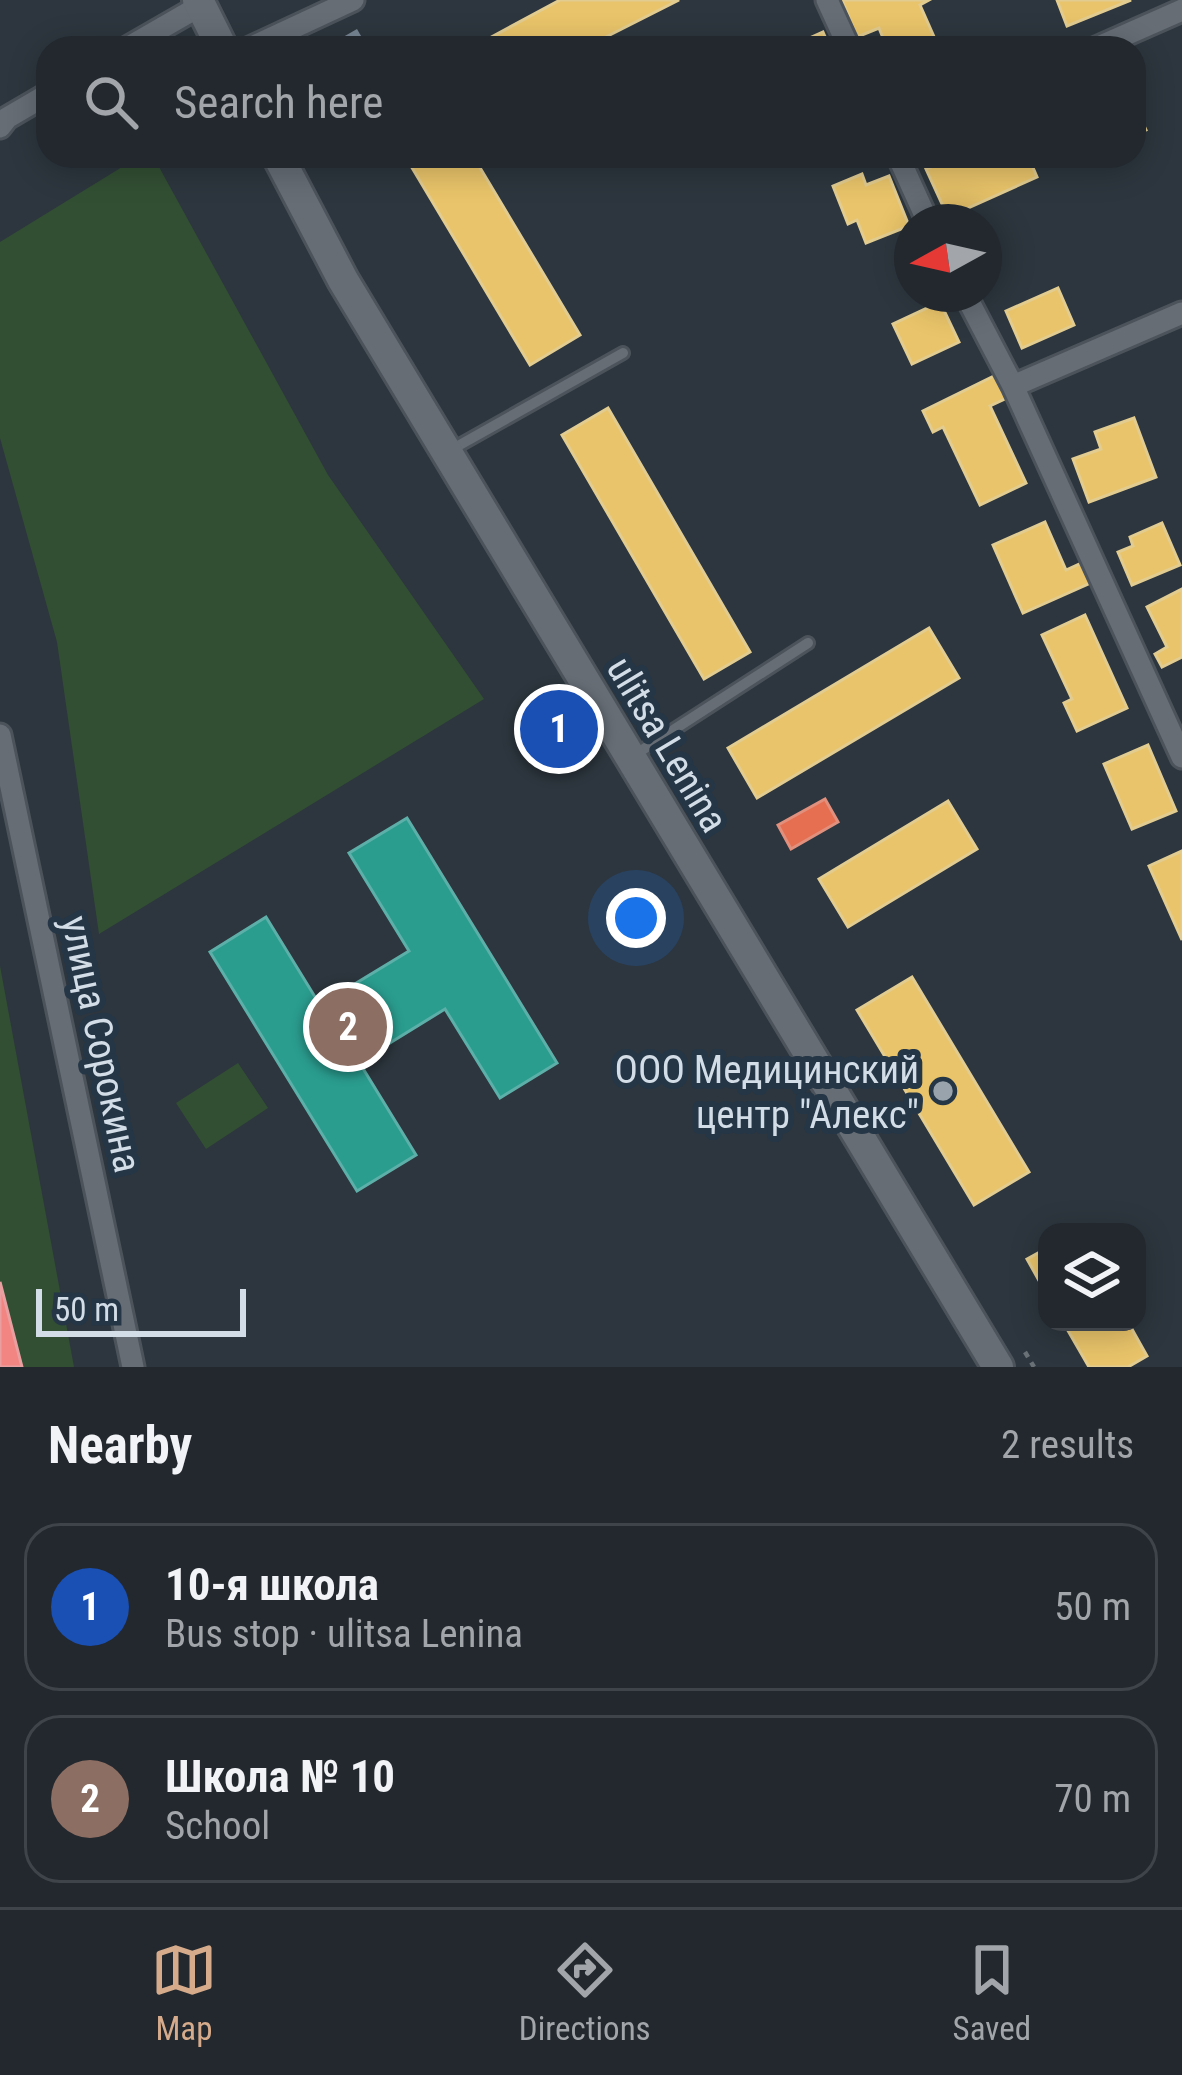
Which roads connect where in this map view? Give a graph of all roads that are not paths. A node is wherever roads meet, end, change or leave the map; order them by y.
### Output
1 (353, 0) edge
2 (827, 0) edge
3 (199, 3) edge
4 (1182, 10) edge
5 (146, 36) edge
6 (216, 36) edge
7 (276, 36) edge
8 (844, 36) edge
9 (1123, 36) edge
10 (36, 101) edge
11 (0, 127) edge
12 (284, 168) edge
13 (903, 168) edge
14 (920, 204) edge
15 (974, 312) edge
16 (1182, 313) edge
17 (623, 353) dead end
18 (1013, 386) junction
19 (446, 452) junction
20 (808, 643) dead end
21 (0, 735) edge
22 (1182, 757) edge
23 (630, 758) junction
24 (133, 1367) edge
25 (998, 1367) edge

1 - 7 street
2 - 8 street
3 - 5 street
3 - 6 main road
4 - 9 street
10 - 11 street
12 - 19 main road, ulitsa Lenina
13 - 14 street
15 - 18 street
16 - 18 street
17 - 19 lane
18 - 22 street
19 - 23 main road, ulitsa Lenina
20 - 23 lane
21 - 24 street, улица Сорокина
23 - 25 main road, ulitsa Lenina

